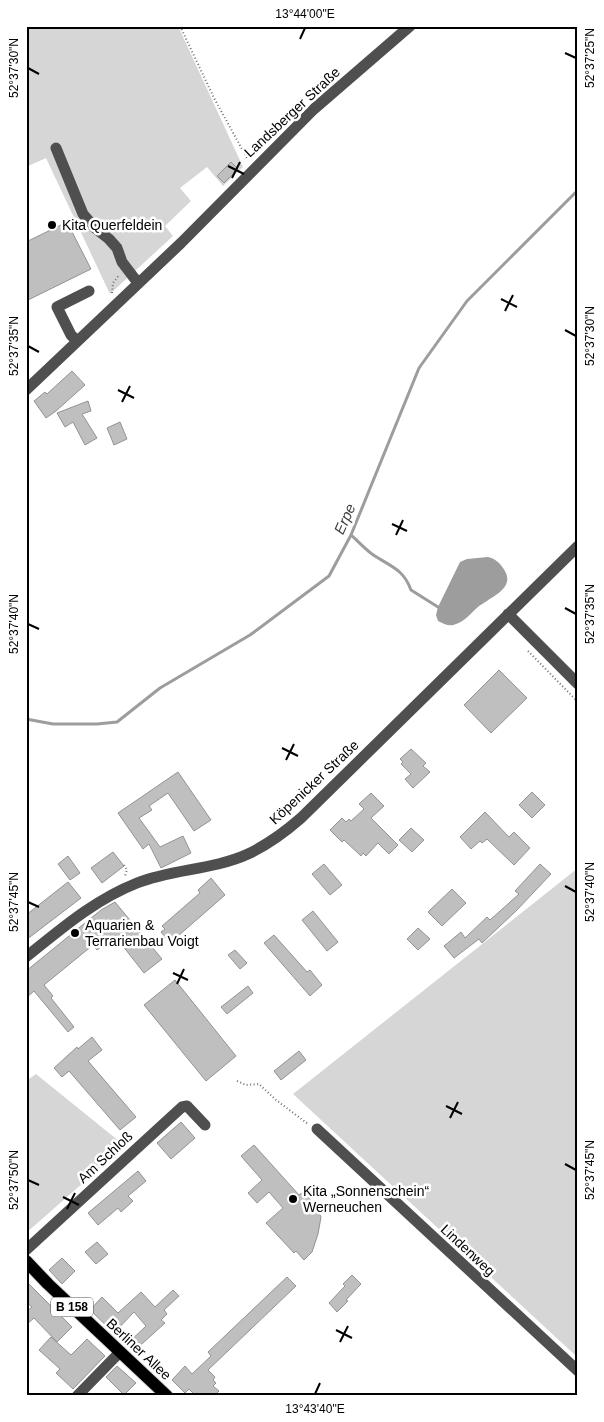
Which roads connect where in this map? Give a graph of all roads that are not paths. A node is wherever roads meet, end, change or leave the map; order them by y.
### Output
1 (410, 26) edge
2 (56, 148) dead end
3 (138, 283) junction
4 (89, 291) dead end
5 (77, 341) junction
6 (26, 390) edge
7 (578, 546) edge
8 (508, 614) junction
9 (578, 684) edge
10 (26, 957) edge
11 (204, 1125) dead end
12 (317, 1129) road end
13 (26, 1250) edge
14 (26, 1261) edge
15 (120, 1352) junction
16 (578, 1371) edge
17 (78, 1396) edge
18 (167, 1396) edge

1 - 3 street, Landsberger Straße
2 - 3 street
3 - 5 street, Landsberger Straße
4 - 5 street
5 - 6 street, Landsberger Straße
7 - 8 street, Köpenicker Straße
8 - 9 street
8 - 10 street, Köpenicker Straße
11 - 13 street, Am Schloß
12 - 16 street, Lindenweg
14 - 15 main road, Berliner Allee / B 158
15 - 17 street
15 - 18 main road, Berliner Allee / B 158

